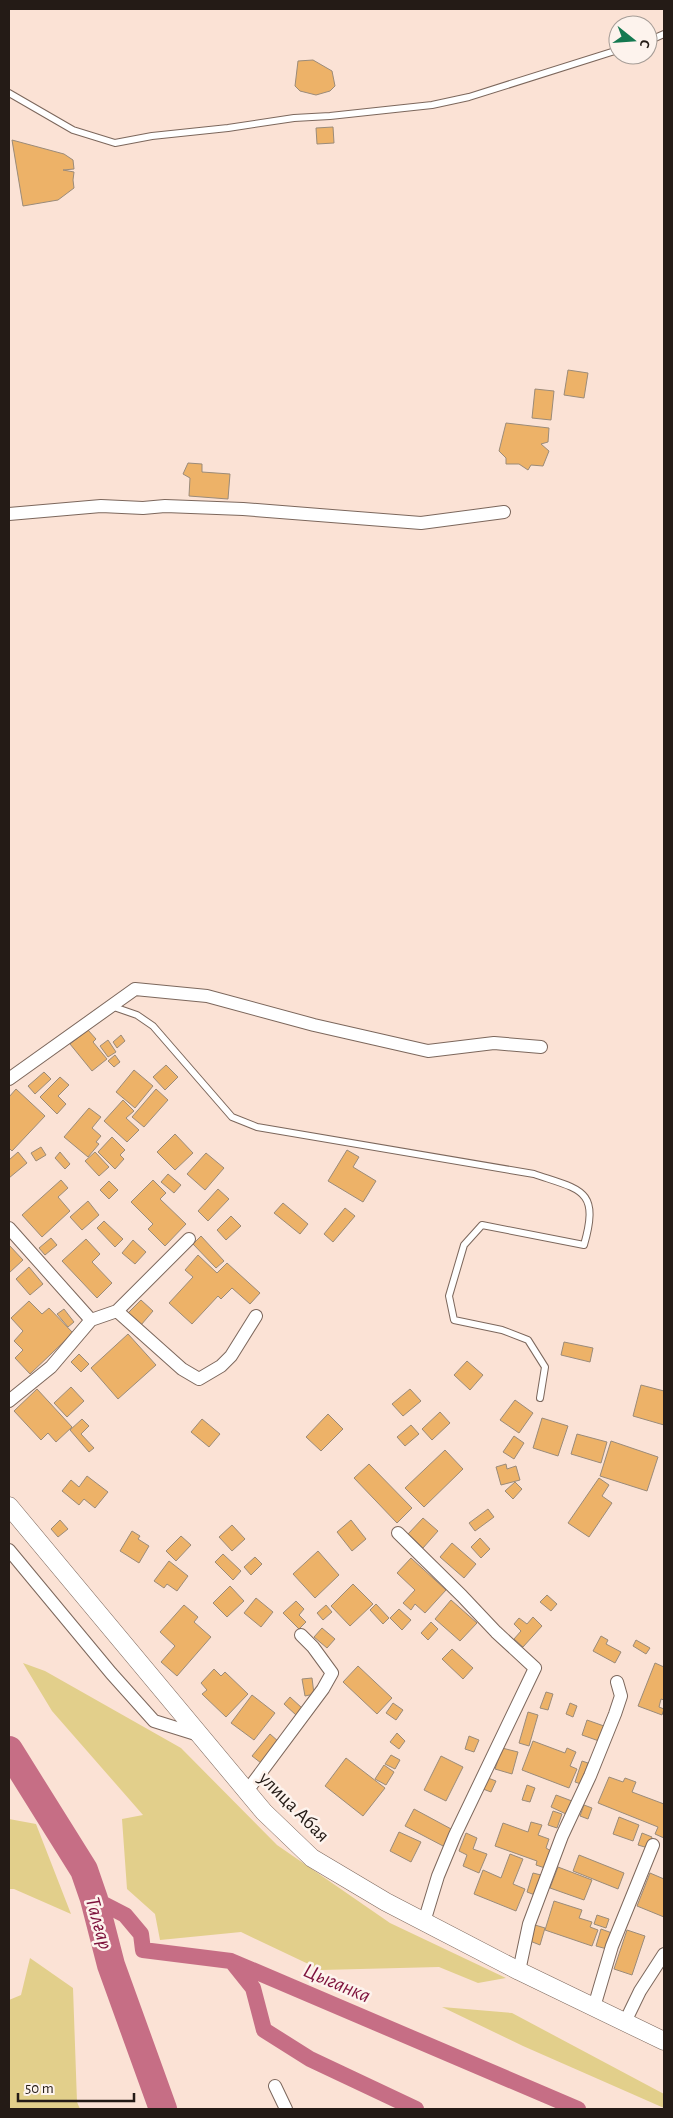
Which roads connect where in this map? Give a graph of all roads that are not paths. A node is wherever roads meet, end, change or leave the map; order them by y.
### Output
1 (608, 53) edge
2 (9, 93) edge
3 (504, 512) dead end
4 (9, 514) edge
5 (110, 1005) junction
6 (541, 1048) dead end
7 (9, 1079) edge
8 (9, 1228) edge
9 (189, 1239) dead end
10 (117, 1311) junction
11 (256, 1316) dead end
12 (91, 1320) junction
13 (540, 1398) dead end
14 (9, 1401) edge
15 (9, 1506) edge
16 (398, 1533) dead end
17 (9, 1550) edge
18 (301, 1636) dead end
19 (617, 1682) dead end
20 (202, 1736) junction
21 (247, 1791) junction
22 (653, 1845) dead end
23 (424, 1922) junction
24 (664, 1954) edge
25 (519, 1971) junction
26 (594, 2007) junction
27 (626, 2022) junction
28 (664, 2040) edge
29 (274, 2086) dead end
30 (286, 2109) edge

1 - 2 lane
3 - 4 street
5 - 6 street
5 - 7 street
5 - 13 lane
8 - 12 street
9 - 10 street
10 - 11 street
10 - 12 street
12 - 14 street
15 - 20 street, улица Абая
16 - 23 street
17 - 20 street
18 - 21 street
19 - 25 street
20 - 21 street, улица Абая
21 - 23 street, улица Абая
22 - 26 street
23 - 25 street, улица Абая
24 - 27 street
25 - 26 street, улица Абая
26 - 27 street, улица Абая
27 - 28 street, улица Абая
29 - 30 street

